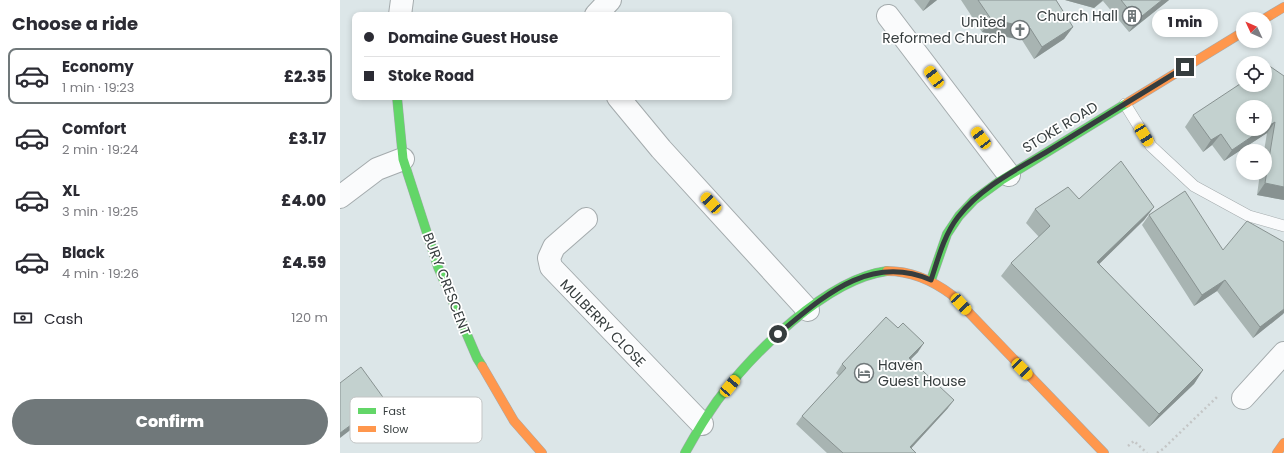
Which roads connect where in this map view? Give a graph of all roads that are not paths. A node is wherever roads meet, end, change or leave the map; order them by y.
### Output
1 (402, 0) edge
2 (610, 0) edge
3 (1284, 7) edge
4 (400, 12) edge
5 (599, 12) edge
6 (1272, 14) edge
7 (888, 16) dead end
8 (1236, 36) edge
9 (396, 100) edge
10 (620, 100) edge
11 (1125, 104) junction
12 (403, 159) junction
13 (1009, 174) junction
14 (340, 197) edge
15 (586, 219) dead end
16 (1284, 226) edge
17 (931, 280) junction
18 (808, 310) junction
19 (1284, 353) edge
20 (1246, 395) road end
21 (702, 424) junction
22 (1284, 444) edge
23 (542, 453) edge
24 (685, 453) edge
25 (1104, 453) edge
26 (1276, 453) edge

1 - 4 street
2 - 5 street
3 - 6 street
7 - 13 street
8 - 11 street, STOKE ROAD
9 - 12 street, BURY CRESCENT
10 - 18 street
11 - 13 street, STOKE ROAD
11 - 16 lane
12 - 14 street
12 - 23 street, BURY CRESCENT
13 - 17 street, STOKE ROAD
15 - 21 street, MULBERRY CLOSE
17 - 18 street
17 - 25 street
18 - 21 street
19 - 20 street
21 - 24 street
22 - 26 street

